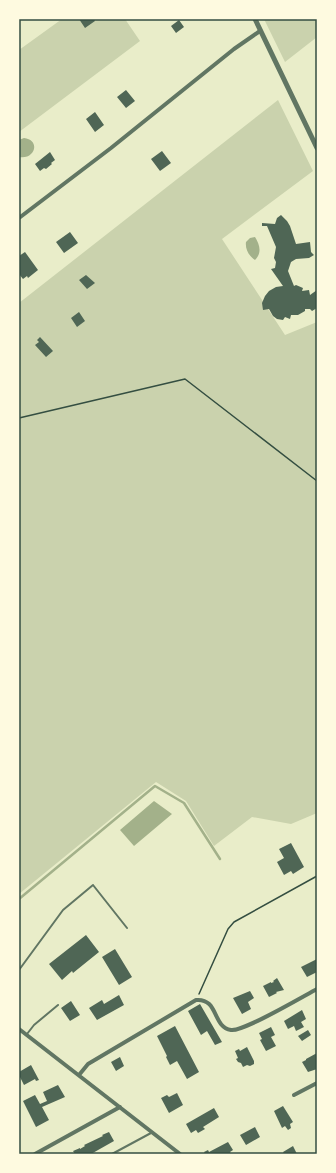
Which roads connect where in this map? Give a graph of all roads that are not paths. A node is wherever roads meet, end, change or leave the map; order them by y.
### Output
1 (254, 19) edge
2 (260, 31) junction
3 (317, 148) edge
4 (19, 218) edge
5 (127, 928) dead end
6 (19, 970) edge
7 (317, 989) edge
8 (58, 1005) dead end
9 (19, 1029) edge
10 (27, 1034) junction
11 (79, 1075) junction
12 (317, 1083) edge
13 (294, 1095) dead end
14 (120, 1107) junction
15 (152, 1132) junction
16 (35, 1154) edge
17 (112, 1154) edge
18 (180, 1154) edge

1 - 2 street
2 - 3 street
2 - 4 street
5 - 6 lane
7 - 11 street
8 - 10 lane
9 - 10 street
10 - 11 street
11 - 14 street
12 - 13 street
14 - 15 street
14 - 16 street
15 - 17 lane
15 - 18 street

